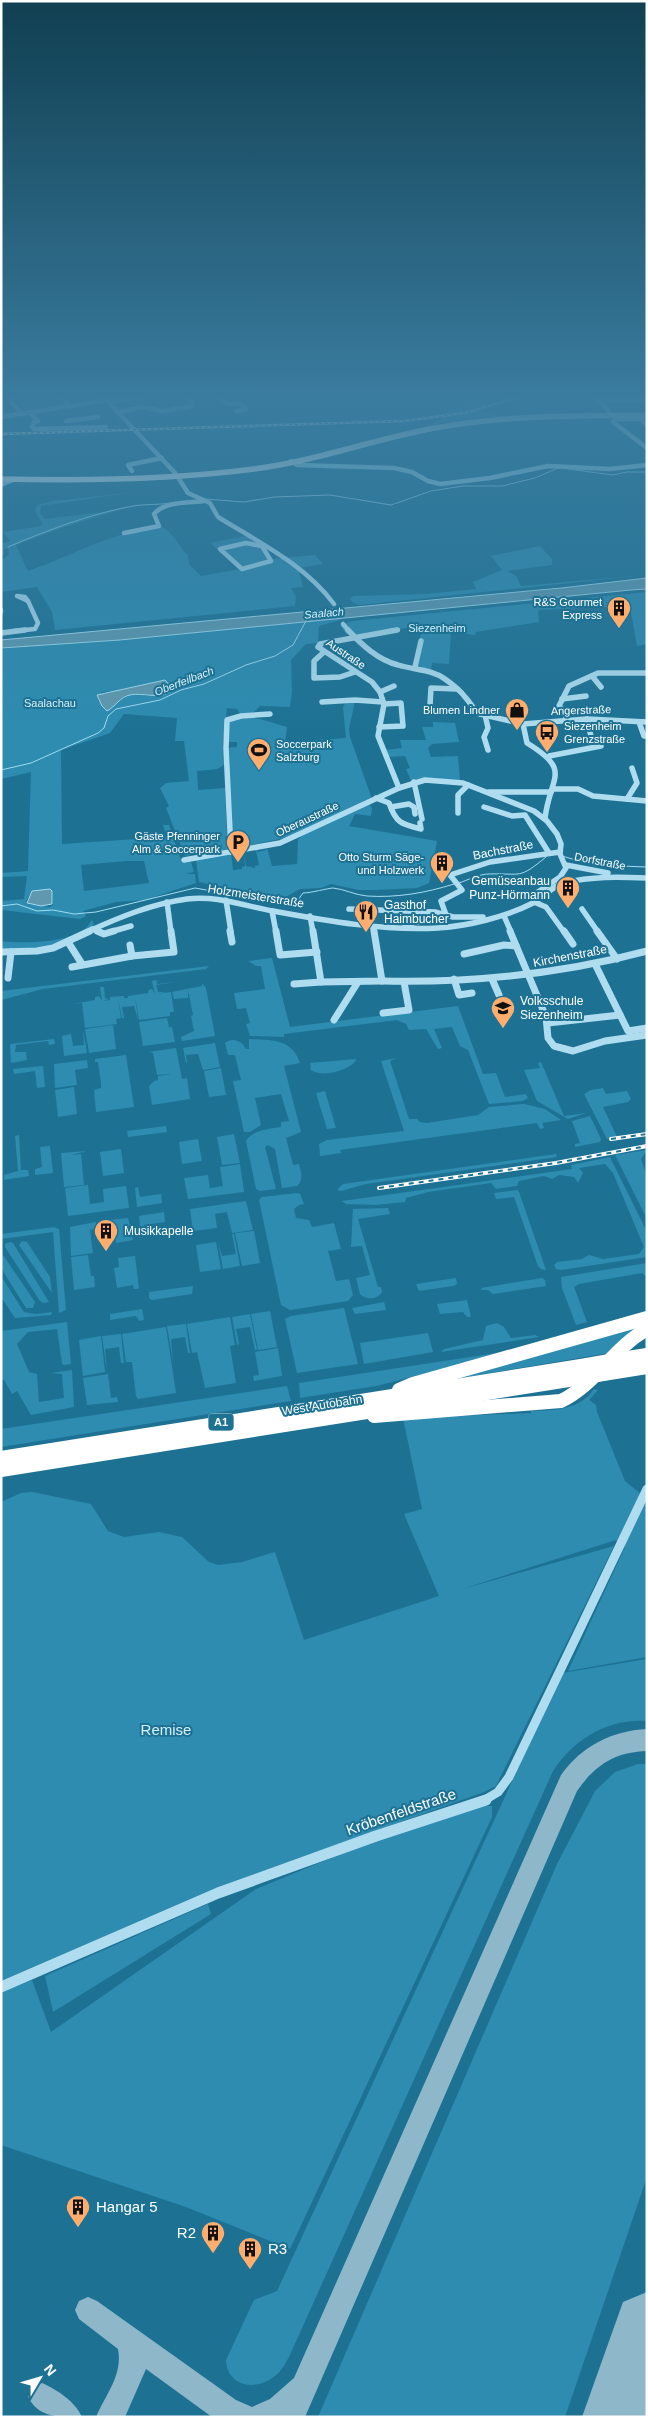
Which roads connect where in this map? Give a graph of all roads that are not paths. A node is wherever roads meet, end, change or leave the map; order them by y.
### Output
1 (163, 507) edge
2 (212, 507) edge
3 (124, 533) dead end
4 (254, 542) junction
5 (29, 601) dead end
6 (334, 604) dead end
7 (343, 624) dead end
8 (398, 630) dead end
9 (1, 632) edge
10 (354, 639) junction
11 (421, 641) dead end
12 (324, 652) junction
13 (434, 664) dead end
14 (415, 667) junction
15 (355, 672) junction
16 (432, 672) junction
17 (647, 673) edge
18 (592, 676) junction
19 (394, 686) dead end
20 (601, 687) dead end
21 (457, 688) junction
22 (380, 692) junction
23 (586, 696) dead end
24 (562, 699) junction
25 (322, 702) dead end
26 (383, 703) junction
27 (433, 711) dead end
28 (270, 714) dead end
29 (484, 715) junction
30 (566, 719) junction
31 (587, 719) junction
32 (639, 722) junction
33 (647, 722) edge
34 (523, 724) junction
35 (379, 727) junction
36 (647, 736) edge
37 (622, 741) dead end
38 (602, 746) dead end
39 (488, 750) dead end
40 (549, 756) junction
41 (632, 768) dead end
42 (414, 782) junction
43 (468, 785) junction
44 (399, 788) junction
45 (552, 790) junction
46 (485, 793) junction
47 (376, 798) junction
48 (627, 799) junction
49 (647, 802) edge
50 (392, 807) junction
51 (484, 807) dead end
52 (458, 813) dead end
53 (415, 814) dead end
54 (545, 818) junction
55 (230, 852) junction
56 (550, 853) junction
57 (560, 854) junction
58 (184, 860) dead end
59 (566, 865) junction
60 (629, 877) junction
61 (647, 878) edge
62 (226, 900) junction
63 (536, 900) junction
64 (168, 902) junction
65 (349, 909) dead end
66 (582, 909) dead end
67 (272, 911) junction
68 (446, 915) junction
69 (310, 916) junction
70 (504, 916) junction
71 (496, 919) junction
72 (131, 926) dead end
73 (373, 927) junction
74 (390, 928) junction
75 (92, 929) junction
76 (68, 942) junction
77 (232, 942) dead end
78 (573, 944) dead end
79 (130, 945) dead end
80 (516, 946) junction
81 (647, 951) edge
82 (1, 952) edge
83 (11, 952) junction
84 (317, 952) junction
85 (464, 954) dead end
86 (132, 956) junction
87 (617, 959) junction
88 (82, 964) junction
89 (595, 964) junction
90 (72, 967) dead end
91 (528, 976) junction
92 (8, 978) dead end
93 (454, 979) junction
94 (492, 979) junction
95 (382, 981) junction
96 (322, 982) junction
97 (358, 982) junction
98 (404, 982) junction
99 (294, 984) dead end
100 (472, 993) dead end
101 (499, 995) dead end
102 (383, 1013) dead end
103 (620, 1015) junction
104 (334, 1020) dead end
105 (548, 1023) junction
106 (647, 1028) edge
107 (647, 1035) edge
108 (647, 1318) edge
109 (647, 1329) edge
110 (647, 1355) edge
111 (647, 1367) edge
112 (382, 1397) junction
113 (352, 1415) junction
114 (1, 1458) edge
115 (1, 1470) edge
116 (647, 1489) edge
117 (1, 1988) edge

1 - 3 street
2 - 4 street
4 - 4 street
4 - 6 street
5 - 9 street
7 - 10 street
8 - 10 street, Austraße
10 - 12 street, Austraße
10 - 14 street
11 - 14 street
12 - 15 street, Austraße
12 - 15 street
13 - 16 street
14 - 16 street
15 - 22 street, Austraße
16 - 21 street
17 - 18 street
18 - 20 street
18 - 24 street
19 - 22 street
21 - 27 street
21 - 29 street
22 - 26 street
23 - 24 street
24 - 30 street
25 - 26 street
26 - 35 street
26 - 35 street
28 - 55 street
29 - 34 street, Angerstraße
29 - 39 street
30 - 31 street, Angerstraße
30 - 34 street, Angerstraße
31 - 32 street, Angerstraße
31 - 37 street
32 - 33 street, Angerstraße
32 - 36 street
34 - 40 street
35 - 44 street
38 - 40 street
40 - 45 street
41 - 48 street
42 - 43 street
42 - 44 street
42 - 50 street
43 - 46 street
43 - 52 street
44 - 47 street, Oberaustraße
45 - 46 street
45 - 48 street
45 - 54 street
46 - 54 street
47 - 50 street
47 - 55 street, Oberaustraße
48 - 49 street
50 - 53 street
51 - 56 street
54 - 57 street
55 - 58 street, Oberaustraße
56 - 57 street, Bachstraße
56 - 68 street, Bachstraße
57 - 59 street
59 - 60 street, Dorfstraße
59 - 63 street
60 - 61 street, Dorfstraße
60 - 63 street, Dorfstraße
62 - 64 street, Holzmeisterstraße
62 - 67 street, Holzmeisterstraße
62 - 77 street
63 - 70 street, Dorfstraße
63 - 78 street
64 - 75 street, Holzmeisterstraße
64 - 86 street
65 - 68 street
66 - 87 street, Kirchenstraße
67 - 69 street, Holzmeisterstraße
67 - 84 street
68 - 71 street
68 - 74 street
69 - 73 street, Holzmeisterstraße
69 - 84 street
70 - 71 street, Holzmeisterstraße
70 - 80 street
71 - 74 street, Holzmeisterstraße
72 - 75 street
73 - 74 street, Holzmeisterstraße
73 - 95 street
75 - 76 street, Holzmeisterstraße
76 - 83 street, Holzmeisterstraße
76 - 88 street
79 - 86 street
80 - 85 street
80 - 91 street
81 - 87 street, Kirchenstraße
82 - 83 street, Holzmeisterstraße
83 - 92 street
84 - 96 street
86 - 88 street
87 - 89 street, Kirchenstraße
88 - 90 street
89 - 91 street, Kirchenstraße
89 - 103 street
91 - 94 street, Kirchenstraße
91 - 105 street
93 - 94 street, Kirchenstraße
93 - 98 street, Kirchenstraße
93 - 100 street
94 - 101 street
95 - 97 street, Kirchenstraße
95 - 98 street, Kirchenstraße
96 - 97 street, Kirchenstraße
96 - 99 street, Kirchenstraße
97 - 104 street
98 - 102 street
103 - 105 street
103 - 106 street
105 - 107 street
108 - 112 highway
109 - 113 highway
110 - 112 highway, West Autobahn / A1, bridge
111 - 113 highway, West Autobahn / A1, bridge
112 - 114 highway, West Autobahn / A1
113 - 115 highway, West Autobahn / A1
116 - 117 street, Kröbenfeldstraße

